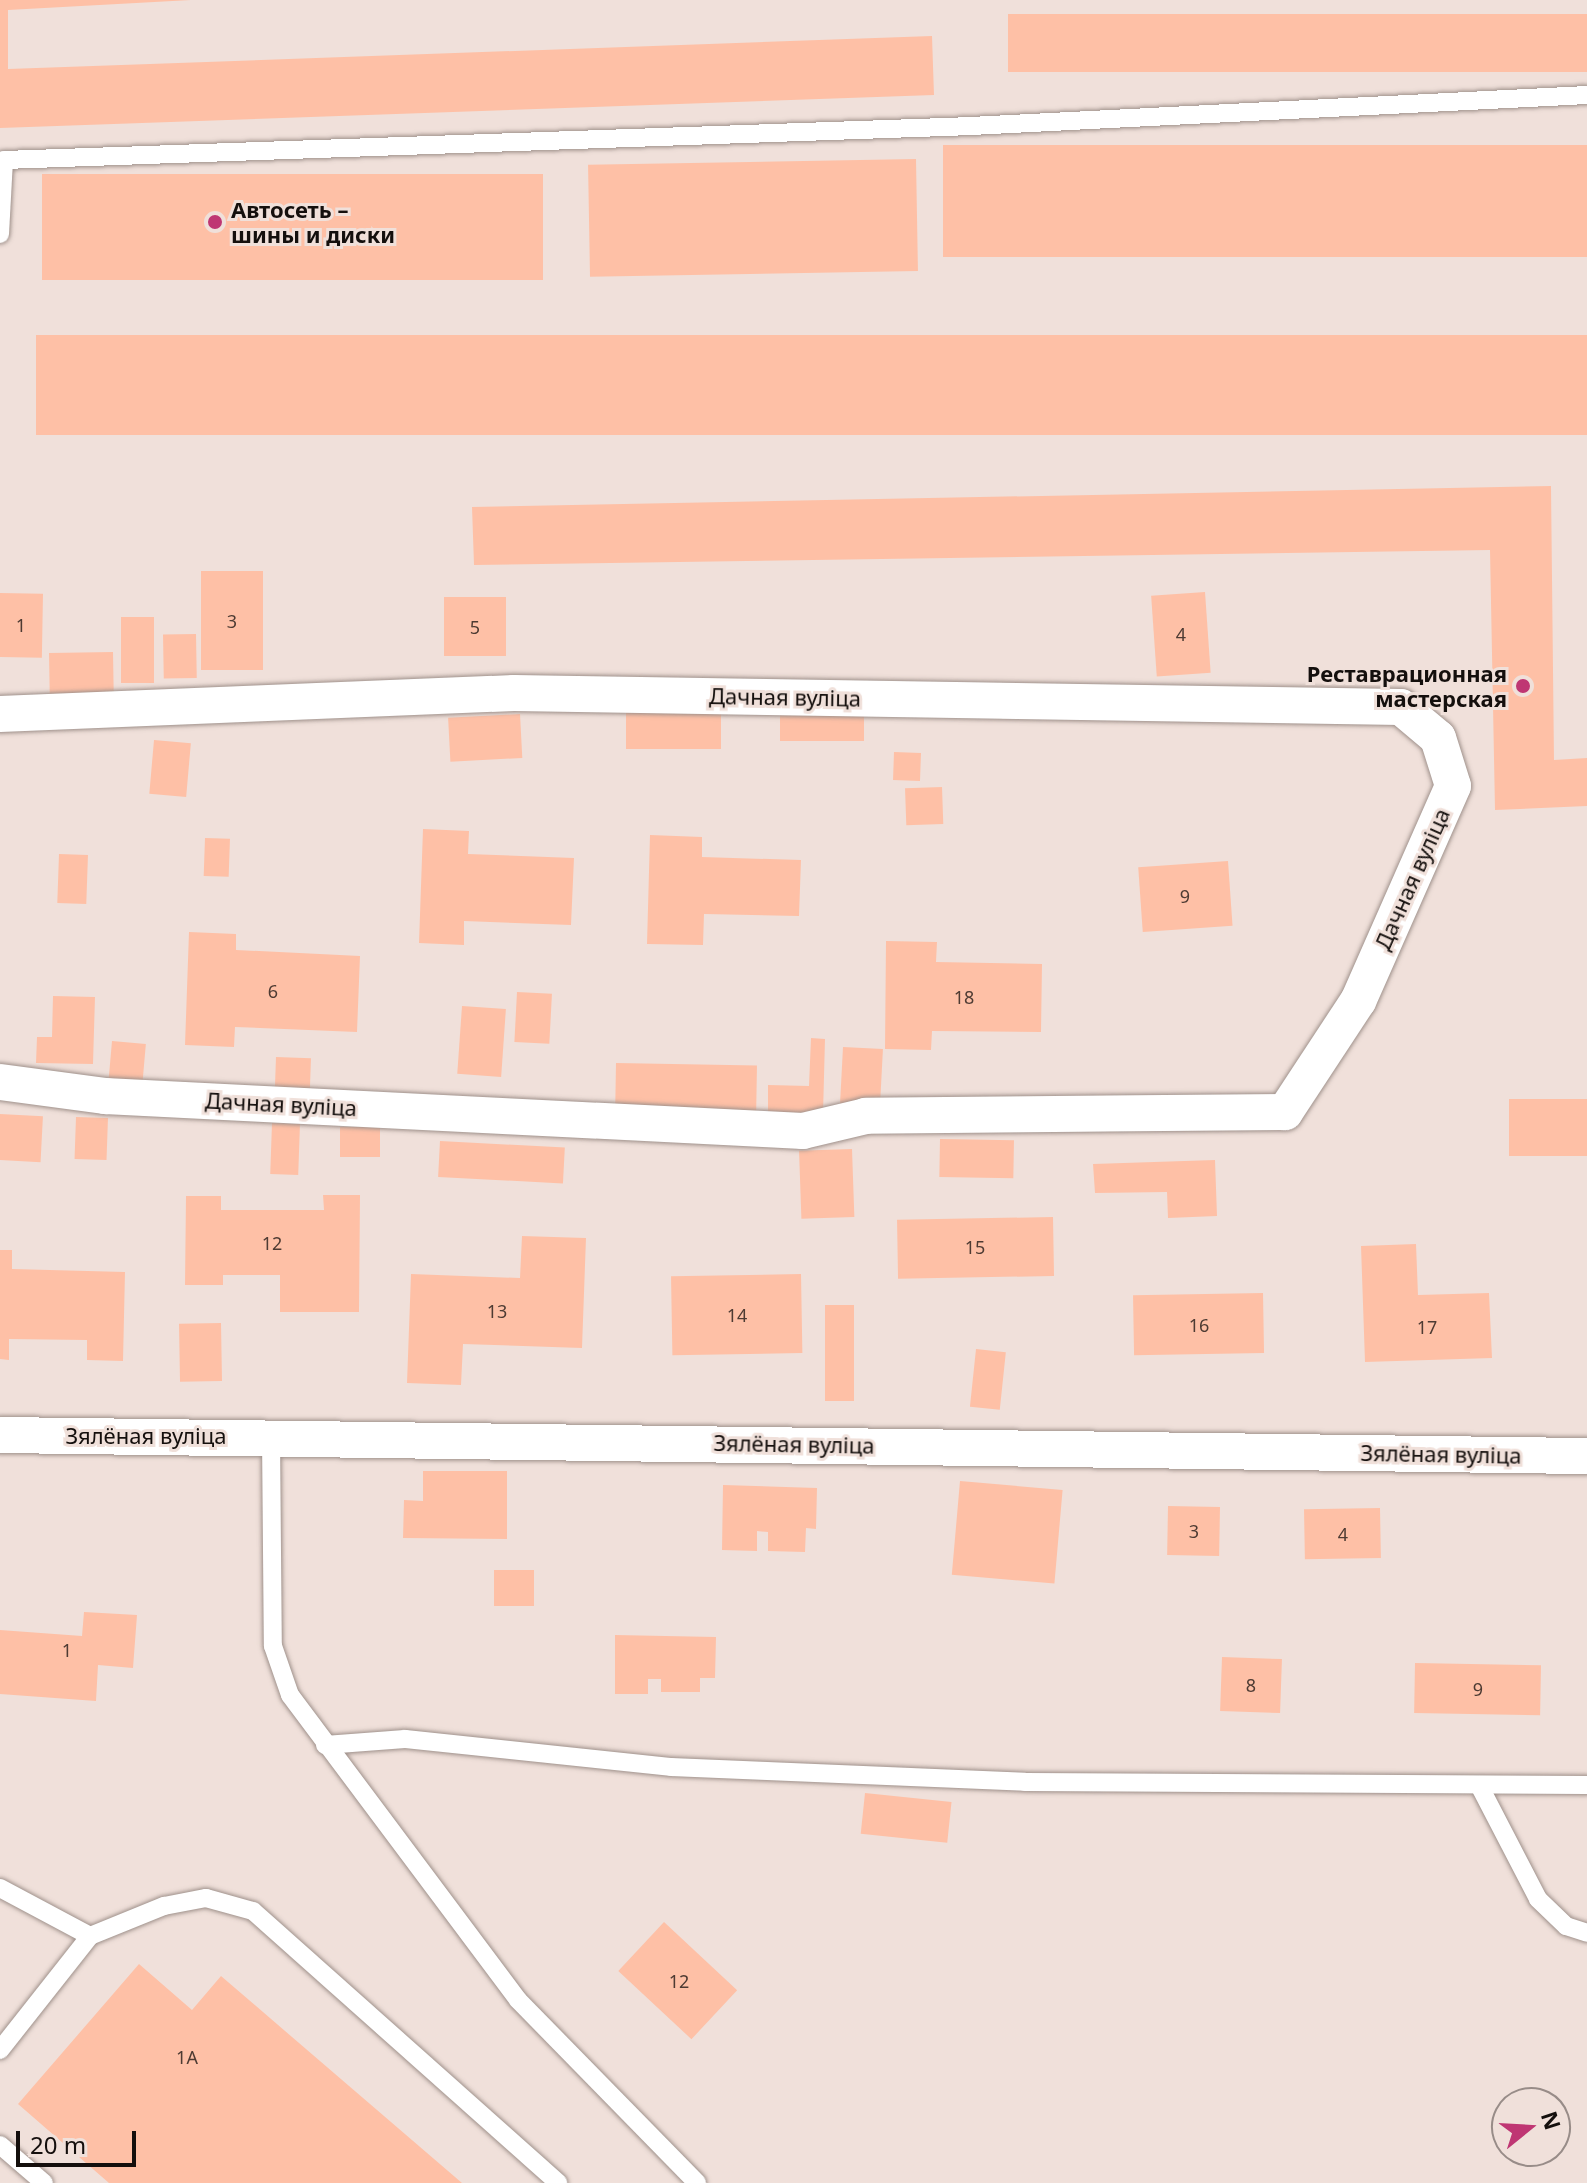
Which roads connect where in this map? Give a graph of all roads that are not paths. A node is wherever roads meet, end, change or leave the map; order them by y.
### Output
1 (1587, 95) edge
2 (0, 234) edge
3 (0, 714) edge
4 (0, 1082) edge
5 (0, 1435) edge
6 (271, 1436) junction
7 (1587, 1456) edge
8 (325, 1745) junction
9 (1479, 1785) junction
10 (1587, 1785) edge
11 (0, 1888) edge
12 (1587, 1933) edge
13 (90, 1936) junction
14 (0, 2050) edge
15 (0, 2145) edge
16 (44, 2183) edge
17 (558, 2183) edge
18 (697, 2183) edge

1 - 2 lane
3 - 4 street, Дачная вуліца
5 - 6 street, Зялёная вуліца
6 - 7 street, Зялёная вуліца
6 - 8 lane
8 - 9 lane
8 - 18 lane
9 - 10 lane
9 - 12 lane
11 - 13 lane
13 - 14 lane
13 - 17 lane
15 - 16 lane

